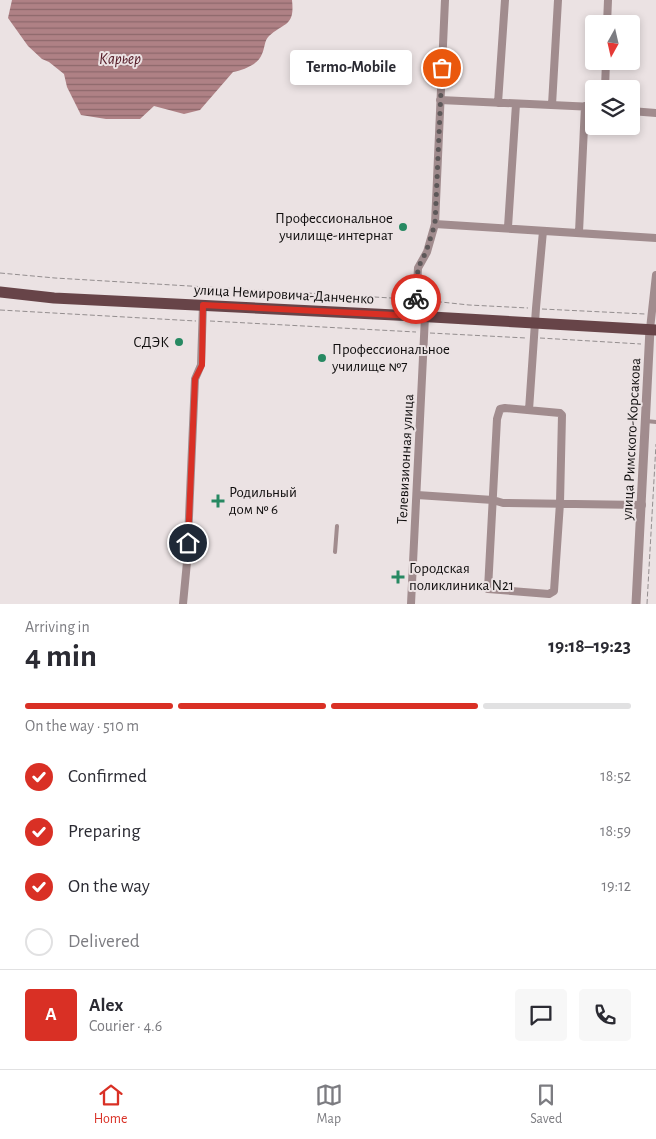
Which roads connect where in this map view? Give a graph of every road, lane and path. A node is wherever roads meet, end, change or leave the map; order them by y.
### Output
1 (445, 0) edge
2 (505, 0) edge
3 (558, 0) edge
4 (608, 0) edge
5 (607, 15) edge
6 (440, 100) junction
7 (498, 103) junction
8 (516, 104) junction
9 (552, 105) junction
10 (585, 107) edge
11 (640, 112) edge
12 (656, 113) edge
13 (588, 135) edge
14 (435, 224) junction
15 (508, 227) junction
16 (543, 231) junction
17 (579, 232) junction
18 (656, 238) edge
19 (0, 273) edge
20 (656, 275) edge
21 (0, 292) edge
22 (416, 299) junction
23 (203, 305) junction
24 (0, 310) edge
25 (420, 316) junction
26 (202, 321) junction
27 (535, 324) junction
28 (653, 330) edge
29 (424, 332) junction
30 (534, 338) junction
31 (650, 345) junction
32 (529, 410) junction
33 (646, 421) junction
34 (656, 422) edge
35 (656, 444) edge
36 (417, 495) junction
37 (493, 500) junction
38 (560, 503) junction
39 (642, 506) junction
40 (337, 526) dead end
41 (335, 552) dead end
42 (183, 604) edge
43 (412, 604) edge
44 (636, 604) edge
45 (647, 604) edge

1 - 6 street, Телевизионная улица
2 - 7 street
3 - 9 street
4 - 5 street
6 - 7 street
6 - 14 street, Телевизионная улица
7 - 8 street
8 - 9 street
8 - 15 street
9 - 10 street
11 - 12 street
13 - 17 street
14 - 15 street
14 - 22 street, Телевизионная улица
15 - 16 street
16 - 17 street
16 - 27 street
17 - 18 street
19 - 22 path
20 - 28 street, улица Римского-Корсакова
21 - 23 main road, улица Немировича-Данченко
22 - 25 street, Телевизионная улица
23 - 25 main road, улица Немировича-Данченко
23 - 26 street
24 - 26 path
25 - 27 main road, улица Немировича-Данченко
25 - 29 street, Телевизионная улица
26 - 29 path
26 - 42 street
27 - 28 main road, улица Немировича-Данченко
27 - 30 street
28 - 31 street, улица Римского-Корсакова
29 - 30 path
29 - 36 street, Телевизионная улица
30 - 31 path
30 - 32 street
31 - 33 street, улица Римского-Корсакова
32 - 37 street
32 - 38 street
33 - 34 lane
33 - 39 street, улица Римского-Корсакова
35 - 45 path
36 - 37 street
36 - 43 street, Телевизионная улица
37 - 38 street
37 - 38 street
38 - 39 street
39 - 44 street, улица Римского-Корсакова
40 - 41 lane

